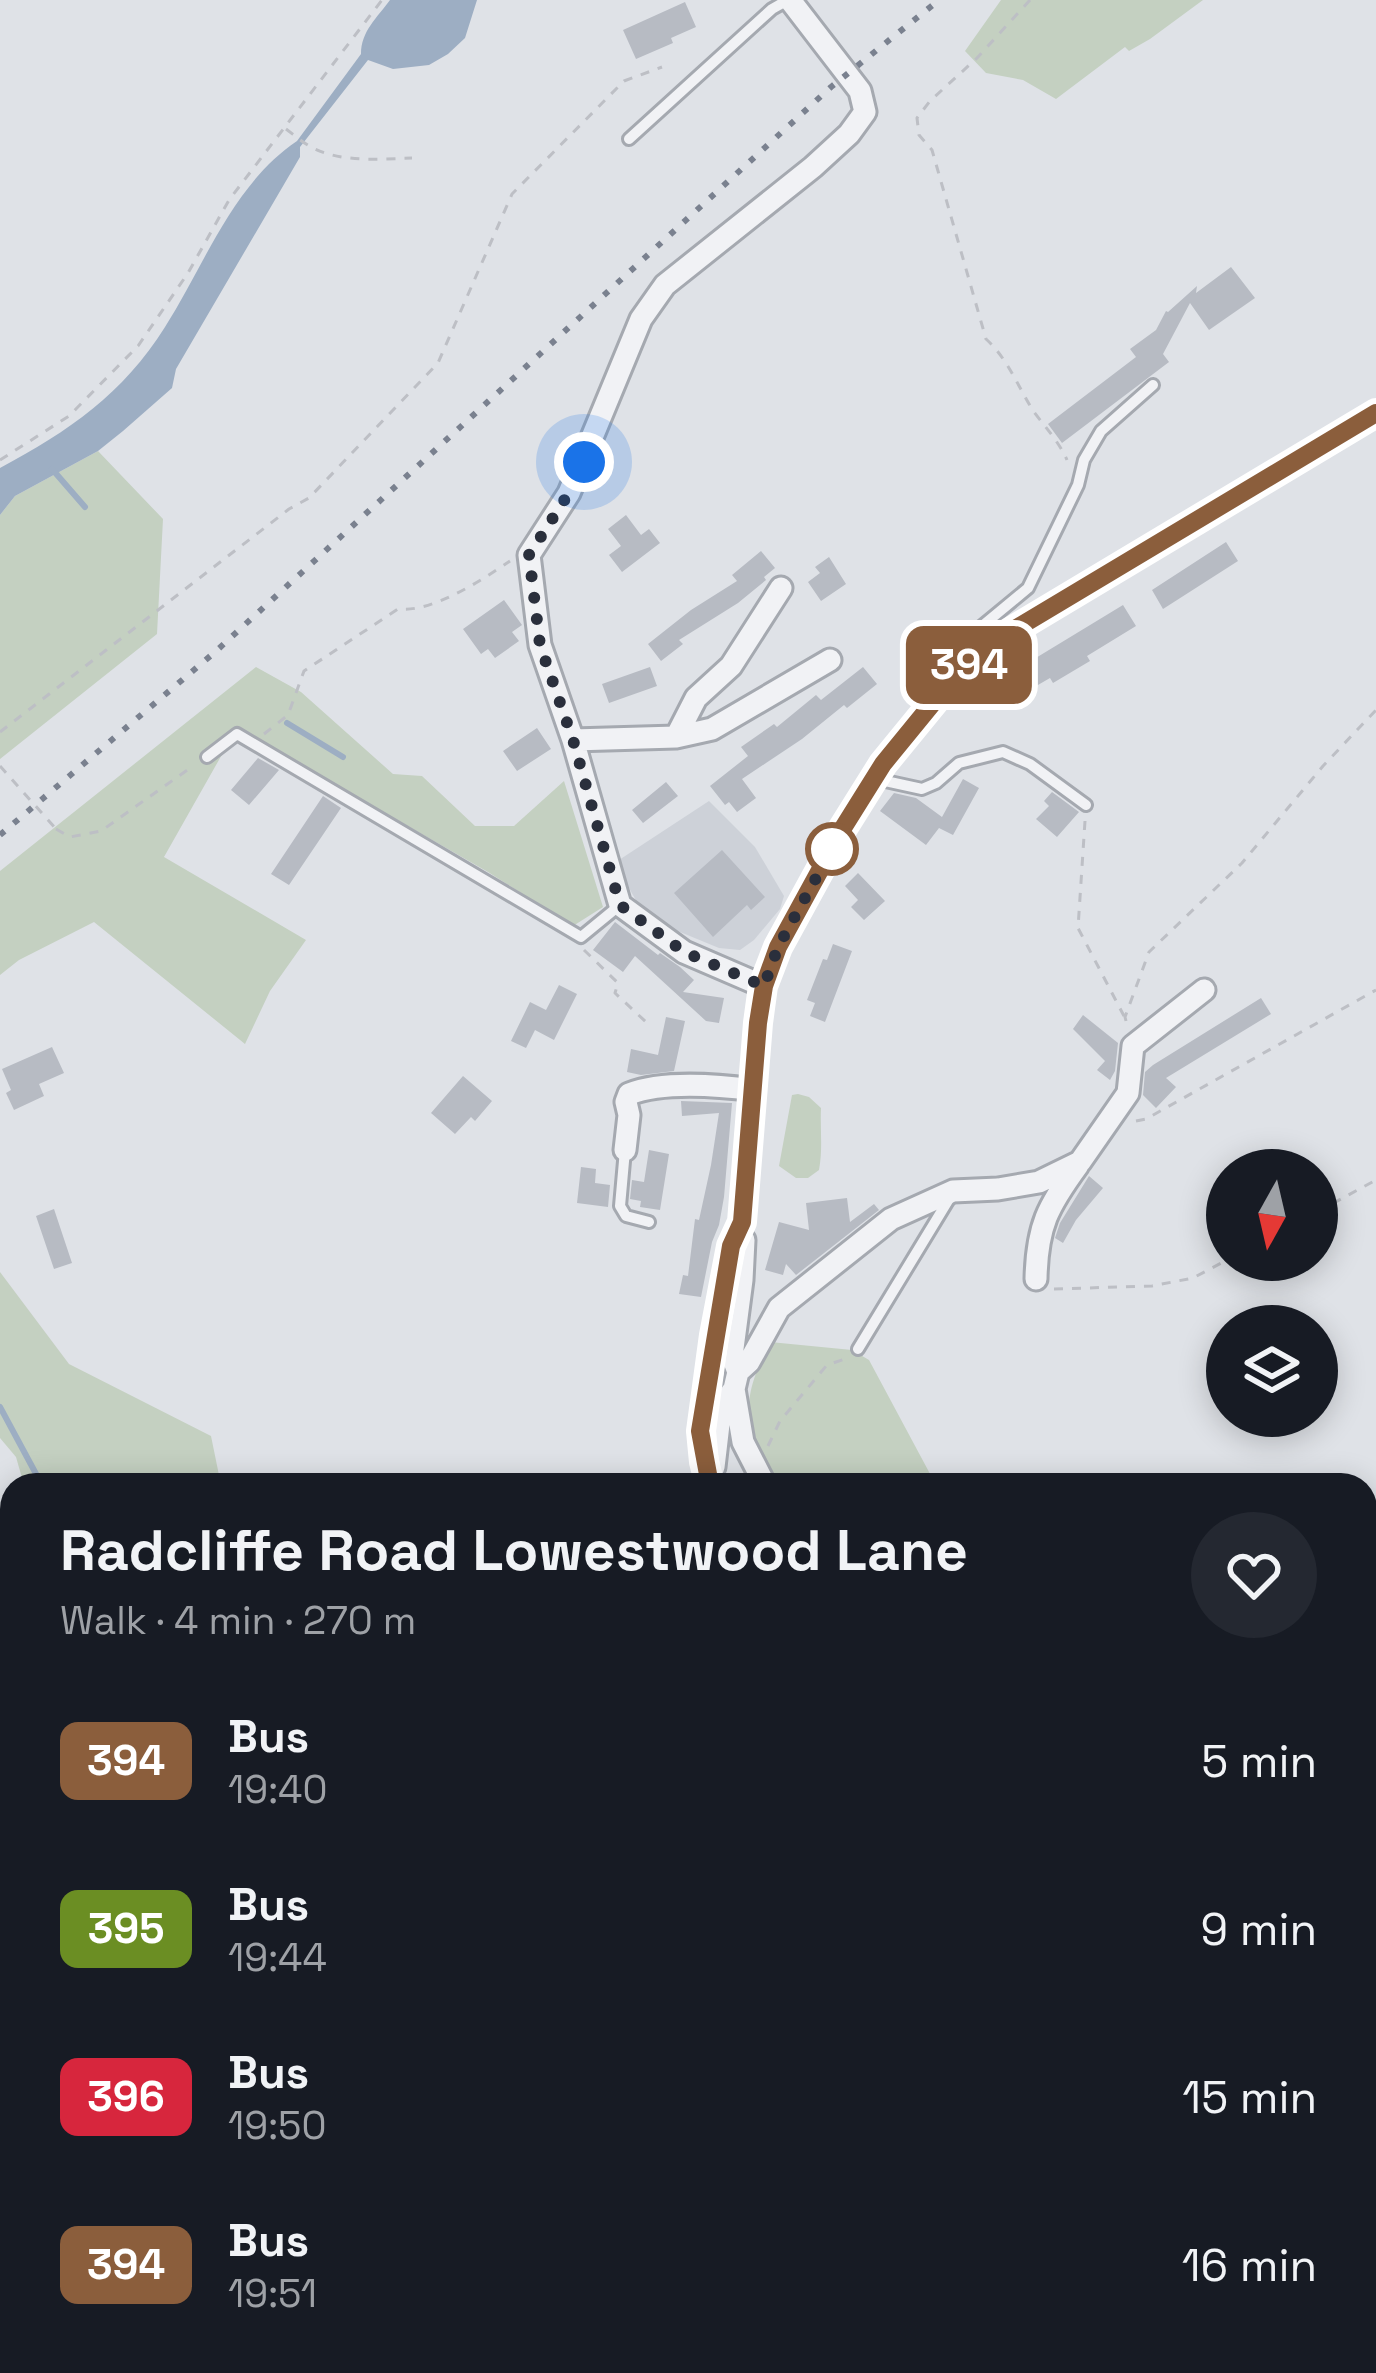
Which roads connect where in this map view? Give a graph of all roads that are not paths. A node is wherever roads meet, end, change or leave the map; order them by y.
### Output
1 (789, 0) edge
2 (629, 139) dead end
3 (1153, 385) dead end
4 (1376, 413) edge
5 (781, 588) dead end
6 (830, 659) dead end
7 (972, 662) junction
8 (676, 737) junction
9 (573, 740) junction
10 (207, 757) road end
11 (874, 779) junction
12 (1086, 806) road end
13 (620, 905) junction
14 (764, 986) junction
15 (1204, 990) dead end
16 (753, 1090) junction
17 (626, 1150) joint
18 (1080, 1162) junction
19 (953, 1191) junction
20 (649, 1222) dead end
21 (742, 1222) junction
22 (1036, 1279) road end
23 (859, 1349) road end
24 (735, 1381) junction
25 (709, 1473) edge
26 (713, 1473) edge
27 (758, 1473) edge

1 - 2 lane
1 - 9 street
3 - 7 lane
4 - 7 street
5 - 8 street
6 - 8 street
7 - 11 street
8 - 9 street
9 - 13 street
10 - 13 lane
11 - 12 lane
11 - 14 street
13 - 14 street
14 - 16 street
15 - 18 street
16 - 17 street
16 - 21 street
17 - 20 lane
18 - 19 street
18 - 22 street
19 - 23 lane
19 - 24 street
21 - 24 street
21 - 25 street
24 - 26 street
24 - 27 street

